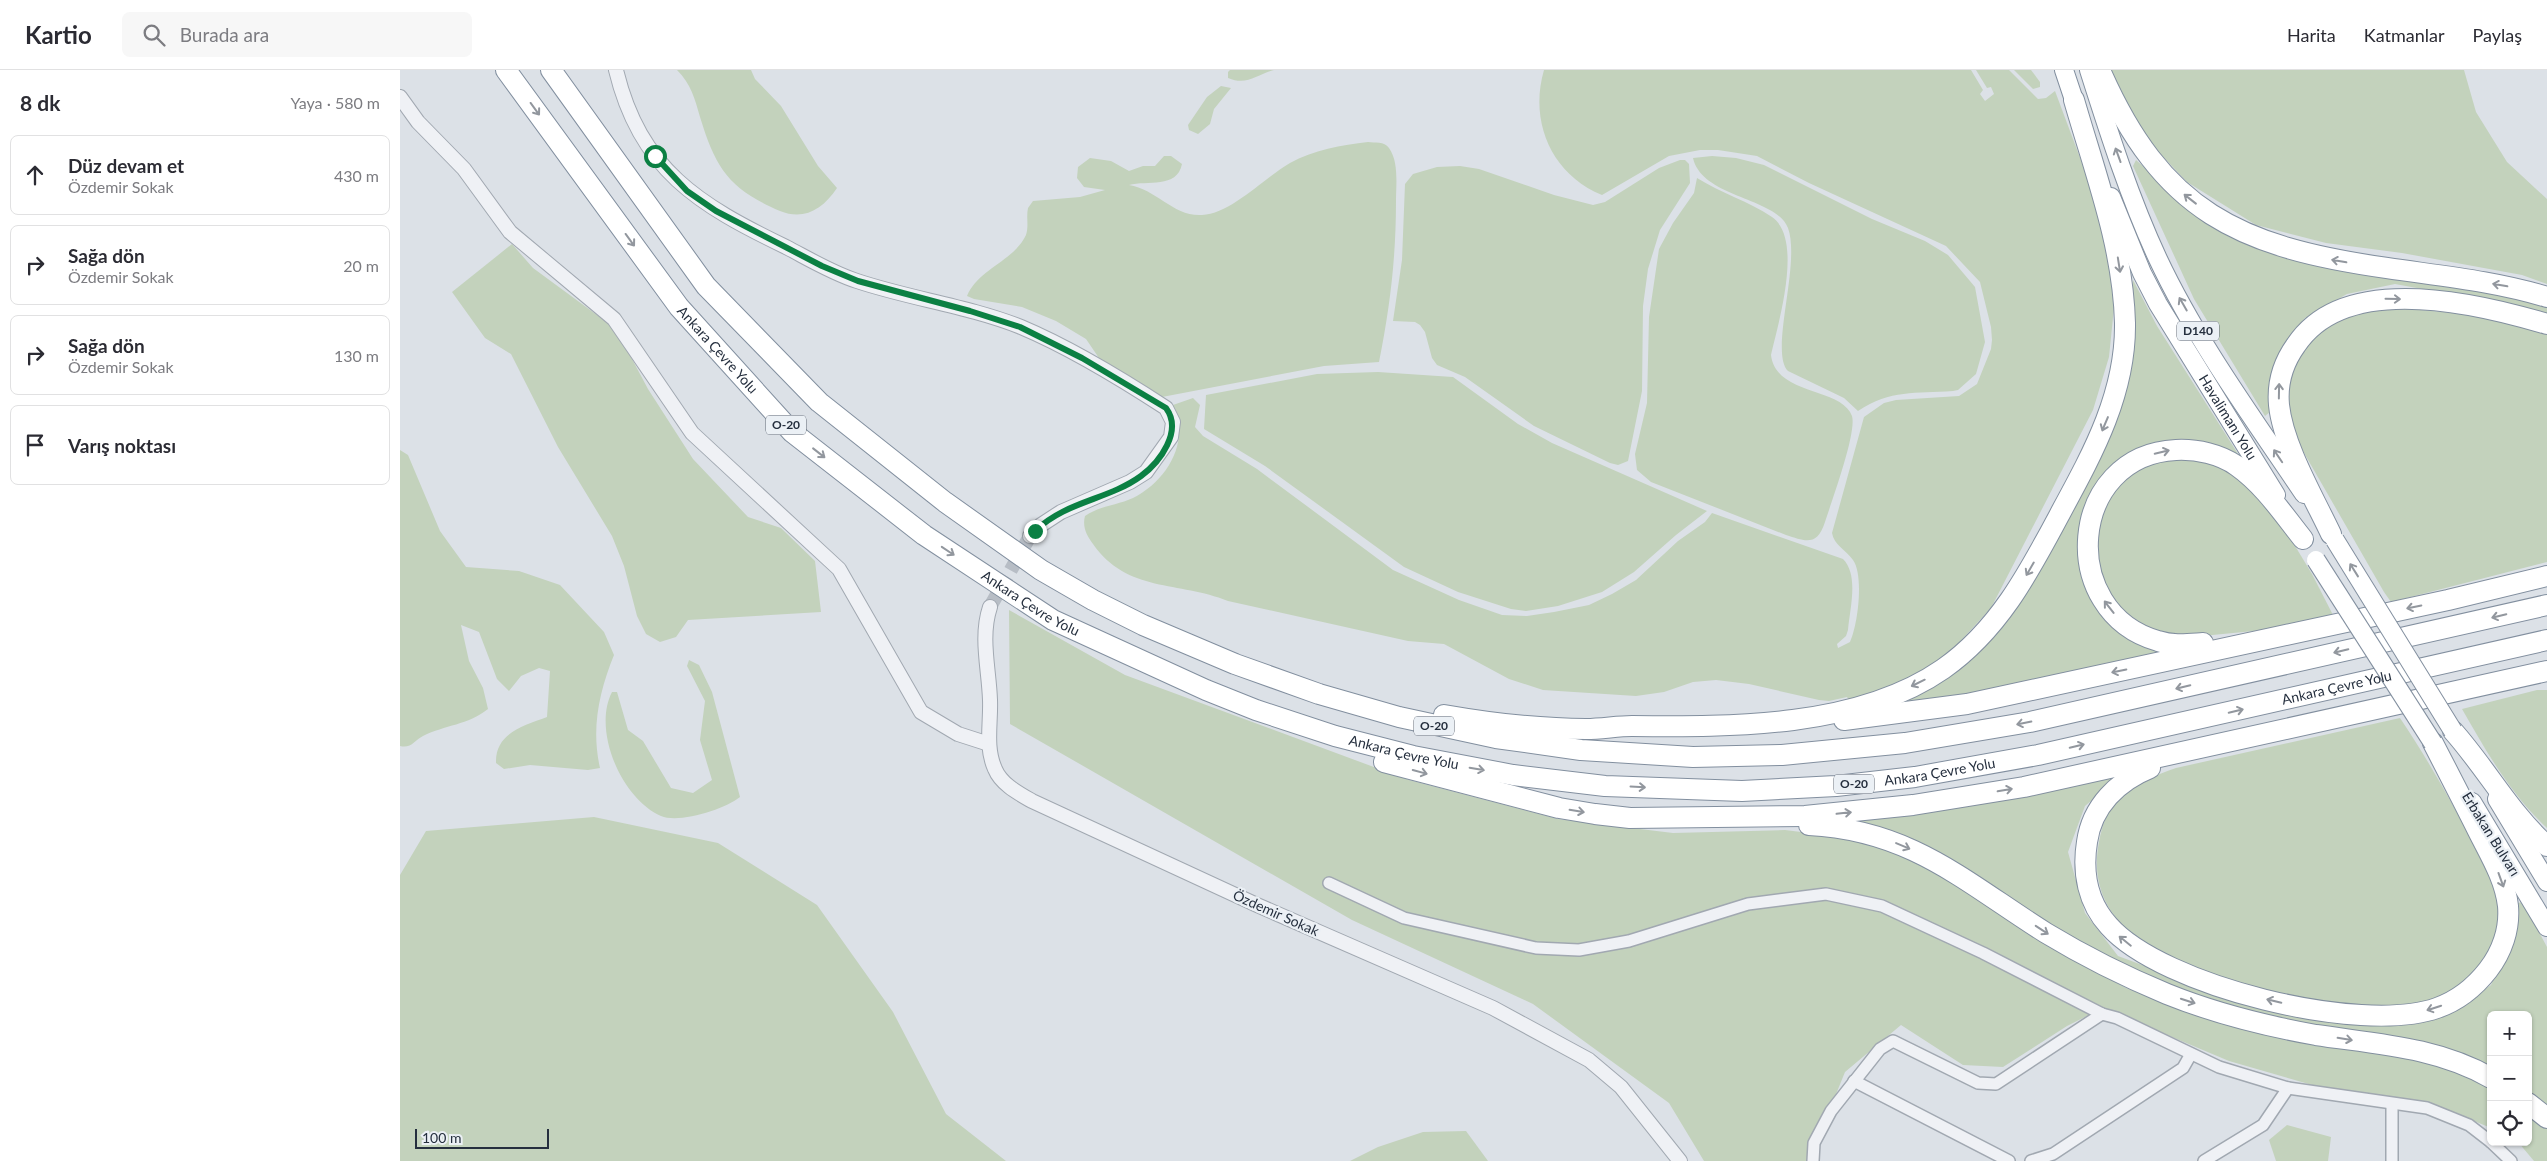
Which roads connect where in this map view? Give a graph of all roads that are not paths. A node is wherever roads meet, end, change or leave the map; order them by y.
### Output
1 (506, 70) edge
2 (551, 70) edge
3 (616, 70) edge
4 (2064, 70) edge
5 (2089, 70) edge
6 (2100, 70) edge
7 (400, 97) edge
8 (2074, 100) junction
9 (2547, 297) edge
10 (2547, 324) edge
11 (1030, 536) tunnel mouth
12 (2333, 537) junction
13 (2303, 539) junction
14 (2547, 574) edge
15 (2547, 605) edge
16 (990, 607) tunnel mouth
17 (1052, 620) junction
18 (2336, 624) junction
19 (1144, 625) junction
20 (2547, 640) edge
21 (2547, 671) edge
22 (2547, 679) edge
23 (2366, 711) junction
24 (1723, 725) junction
25 (2453, 731) junction
26 (2252, 737) junction
27 (2433, 743) junction
28 (989, 744) junction
29 (1630, 818) junction
30 (2547, 846) edge
31 (2547, 882) edge
32 (1329, 883) dead end
33 (2547, 927) edge
34 (2102, 1014) junction
35 (2191, 1054) junction
36 (2487, 1076) edge
37 (1854, 1081) junction
38 (2288, 1088) junction
39 (2392, 1104) junction
40 (2532, 1106) edge
41 (2547, 1118) edge
42 (2487, 1139) edge
43 (2495, 1146) edge
44 (1680, 1161) edge
45 (1814, 1161) edge
46 (2009, 1161) edge
47 (2031, 1161) edge
48 (2204, 1161) edge
49 (2392, 1161) edge
50 (2512, 1161) edge

1 -> 17 highway, Ankara Çevre Yolu / O-20
2 - 19 highway, O-20
3 - 11 street
4 - 8 highway, Havalimanı Yolu / D140
12 -> 5 highway, Havalimanı Yolu / D140
9 -> 6 highway
7 - 28 street
8 - 13 highway, Havalimanı Yolu / D140
8 -> 24 highway
12 -> 10 highway
25 -> 12 highway, Havalimanı Yolu, bridge
18 -> 13 highway
13 - 27 highway, Havalimanı Yolu / D140, bridge
14 -> 18 highway
15 -> 19 highway, O-20
16 - 28 street, Özdemir Sokak
17 -> 20 highway, Ankara Çevre Yolu / O-20
17 -> 29 highway
18 -> 24 highway
19 - 24 highway
21 - 23 highway
22 - 23 highway
23 - 26 highway
25 - 30 highway
25 - 31 highway, Erbakan Bulvarı
27 -> 26 highway
29 -> 26 highway
27 - 33 highway, Erbakan Bulvarı
28 - 44 street, Özdemir Sokak
29 -> 36 highway
32 - 34 street
34 - 35 street
34 - 37 street
35 - 38 street
35 - 47 street
37 - 45 street
37 - 46 street
38 - 39 street
38 - 48 street
39 - 42 street
39 - 49 street
40 - 41 highway
43 - 50 street

